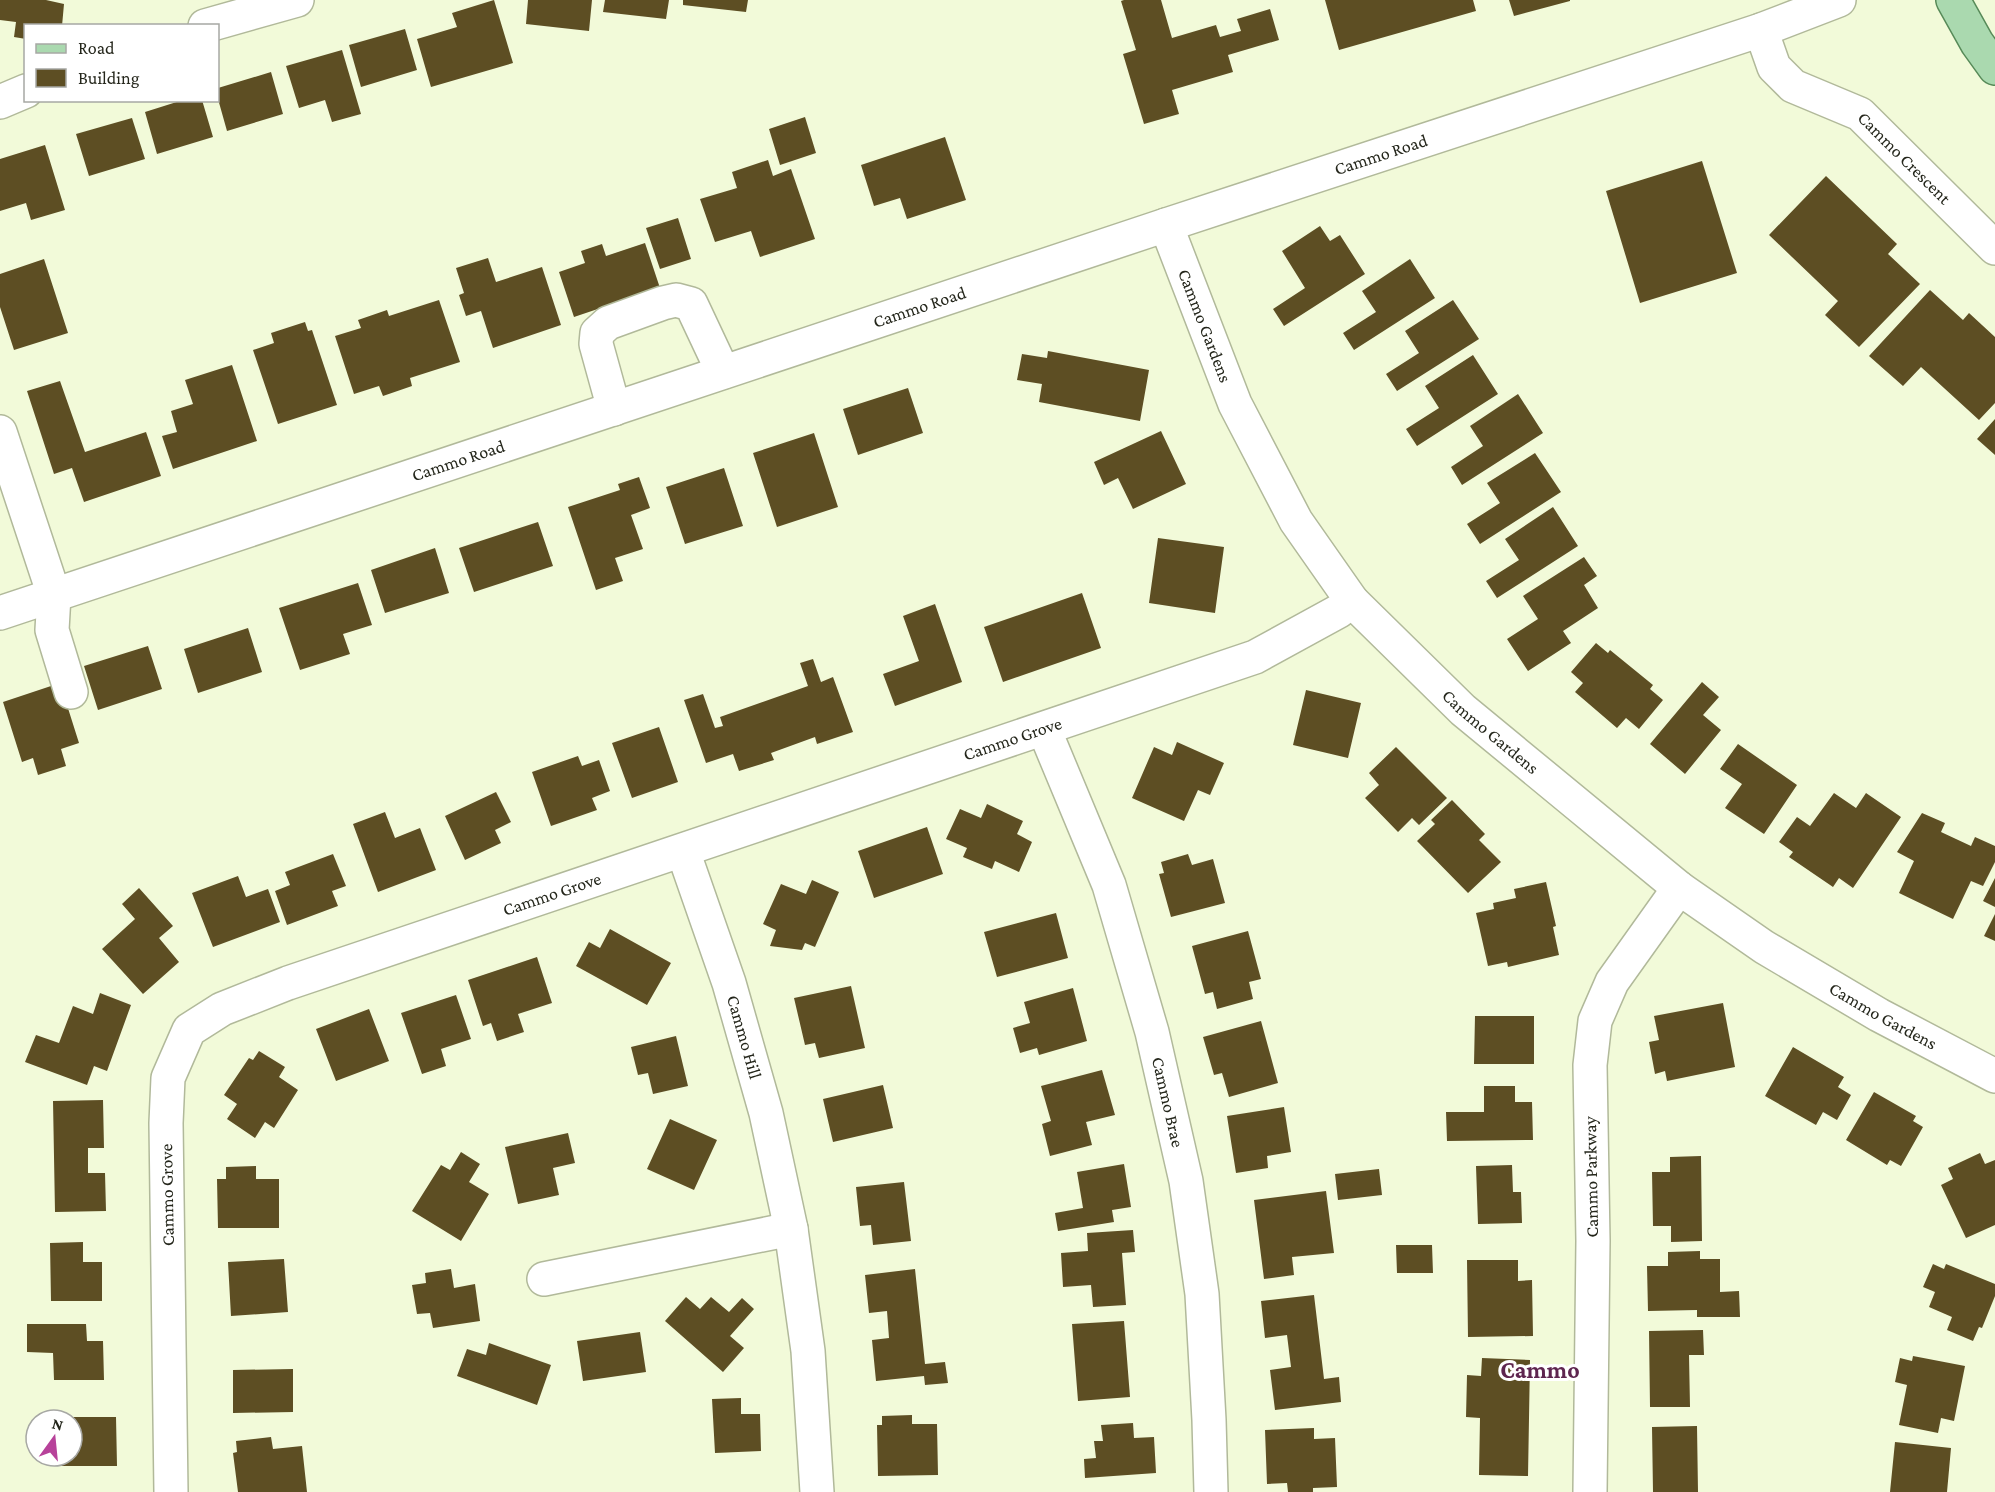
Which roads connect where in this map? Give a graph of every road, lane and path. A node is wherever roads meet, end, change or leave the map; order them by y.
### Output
1 (297, 0) edge
2 (1839, 0) edge
3 (1953, 0) edge
4 (212, 24) edge
5 (1761, 30) junction
6 (1995, 68) edge
7 (24, 92) edge
8 (0, 102) edge
9 (1166, 225) junction
10 (1995, 248) edge
11 (723, 372) junction
12 (615, 409) junction
13 (0, 432) edge
14 (54, 595) junction
15 (1352, 601) junction
16 (0, 613) edge
17 (71, 692) dead end
18 (1044, 729) junction
19 (683, 851) junction
20 (1679, 888) junction
21 (1995, 1076) edge
22 (792, 1229) junction
23 (543, 1278) dead end
24 (171, 1492) edge
25 (817, 1492) edge
26 (1211, 1492) edge
27 (1590, 1492) edge

1 - 4 street
2 - 5 street, Cammo Road
3 - 6 main road
5 - 9 street, Cammo Road
5 - 10 street, Cammo Crescent
7 - 8 street
9 - 11 street, Cammo Road
9 - 15 street, Cammo Gardens
11 - 12 street, Cammo Road
11 - 12 street
12 - 14 street, Cammo Road
13 - 14 street
14 - 16 street, Cammo Road
14 - 17 street
15 - 18 street, Cammo Grove
15 - 20 street, Cammo Gardens
18 - 19 street, Cammo Grove
18 - 26 street, Cammo Brae
19 - 22 street, Cammo Hill
19 - 24 street, Cammo Grove
20 - 21 street, Cammo Gardens
20 - 27 street, Cammo Parkway
22 - 23 street
22 - 25 street, Cammo Hill

